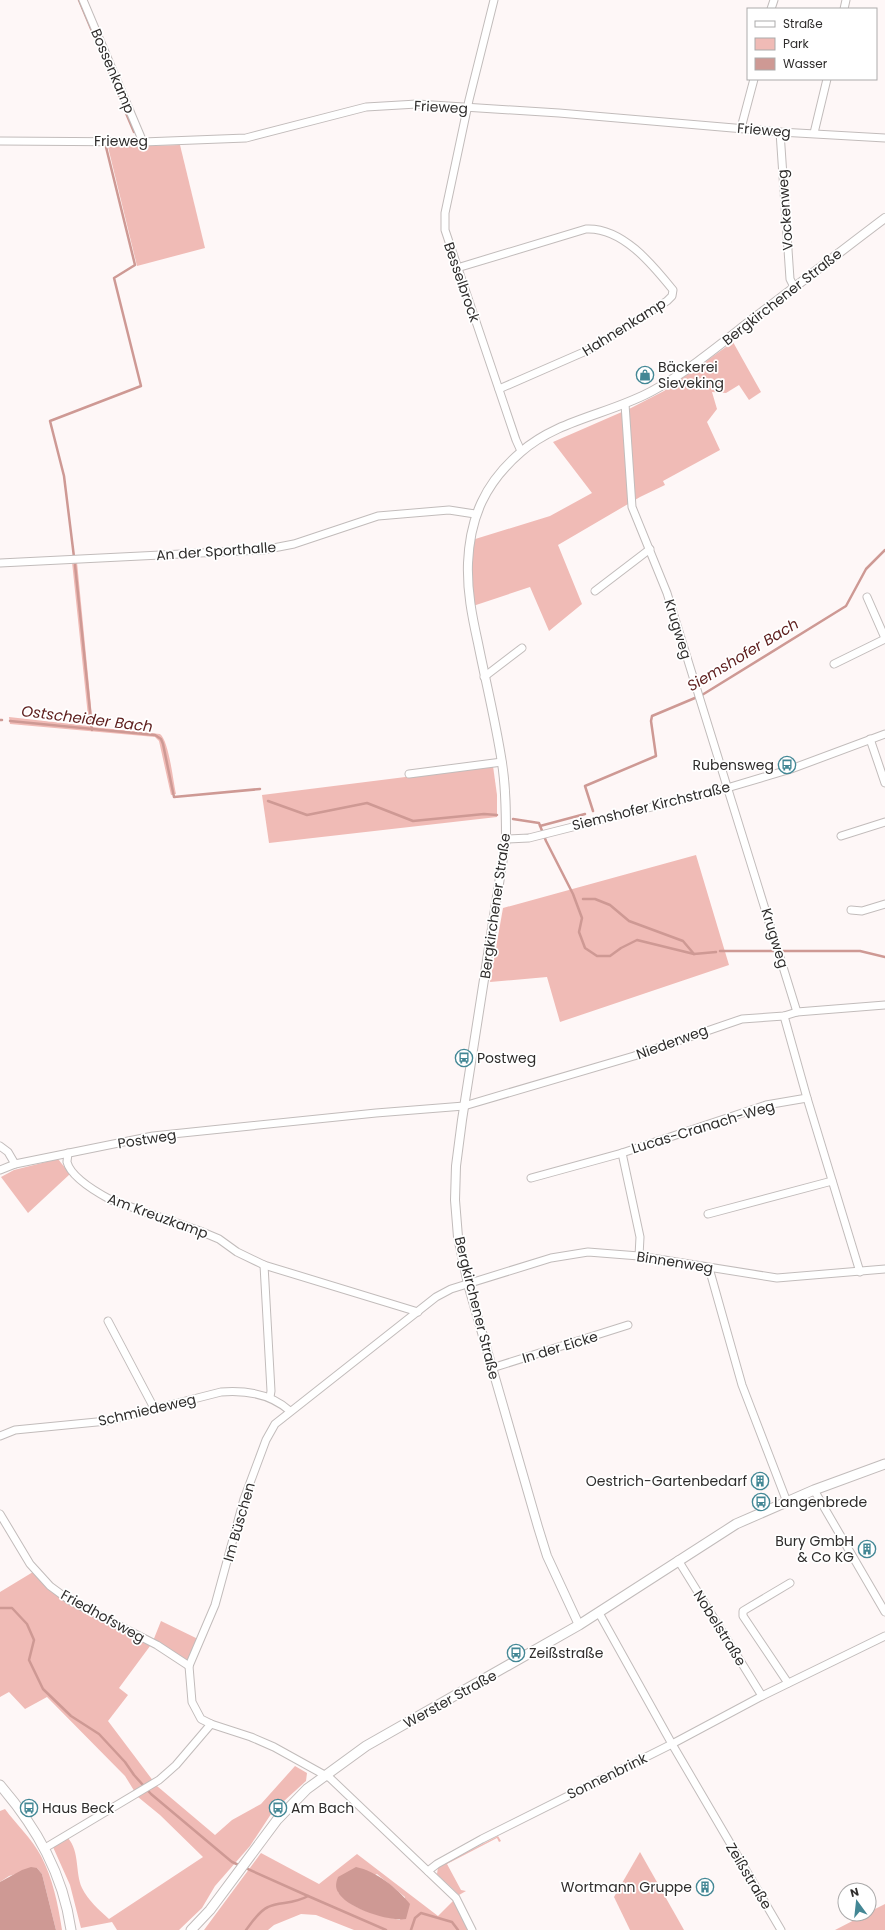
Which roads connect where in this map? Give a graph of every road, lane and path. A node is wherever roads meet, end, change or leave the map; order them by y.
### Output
1 (83, 0) edge
2 (494, 0) edge
3 (754, 80) edge
4 (827, 80) edge
5 (468, 108) junction
6 (741, 128) junction
7 (780, 132) junction
8 (814, 133) junction
9 (885, 138) edge
10 (0, 141) edge
11 (143, 142) junction
12 (885, 218) edge
13 (457, 268) junction
14 (794, 288) junction
15 (499, 389) junction
16 (625, 404) junction
17 (521, 452) junction
18 (476, 514) junction
19 (650, 549) junction
20 (0, 563) edge
21 (595, 591) dead end
22 (867, 597) dead end
23 (885, 639) edge
24 (522, 648) dead end
25 (834, 664) dead end
26 (484, 676) junction
27 (885, 734) edge
28 (870, 739) junction
29 (502, 762) junction
30 (409, 774) dead end
31 (885, 783) edge
32 (727, 788) junction
33 (885, 822) edge
34 (840, 836) dead end
35 (506, 839) junction
36 (885, 904) edge
37 (851, 910) dead end
38 (885, 1005) edge
39 (797, 1012) junction
40 (784, 1016) junction
41 (807, 1098) junction
42 (464, 1106) junction
43 (0, 1146) edge
44 (622, 1152) junction
45 (68, 1153) junction
46 (15, 1164) junction
47 (0, 1170) edge
48 (531, 1178) dead end
49 (832, 1181) junction
50 (708, 1214) dead end
51 (639, 1256) junction
52 (264, 1265) junction
53 (709, 1268) junction
54 (885, 1269) edge
55 (860, 1272) junction
56 (468, 1284) junction
57 (418, 1312) junction
58 (108, 1321) dead end
59 (628, 1325) dead end
60 (492, 1368) junction
61 (270, 1397) junction
62 (154, 1408) junction
63 (290, 1411) junction
64 (0, 1436) edge
65 (885, 1464) edge
66 (814, 1490) junction
67 (787, 1502) junction
68 (0, 1514) edge
69 (678, 1560) junction
70 (790, 1582) dead end
71 (885, 1612) edge
72 (599, 1613) junction
73 (579, 1625) junction
74 (885, 1636) edge
75 (189, 1666) junction
76 (788, 1684) junction
77 (762, 1696) junction
78 (211, 1724) junction
79 (672, 1744) junction
80 (324, 1775) junction
81 (0, 1785) edge
82 (45, 1848) junction
83 (428, 1871) junction
84 (72, 1930) edge
85 (191, 1930) edge
86 (472, 1930) edge
87 (781, 1930) edge

1 - 11 street, Bossenkamp
2 - 5 street, Besselbrock
3 - 6 street
4 - 8 street
5 - 6 street, Frieweg
5 - 11 street, Frieweg
5 - 13 street, Besselbrock
6 - 7 street, Frieweg
7 - 8 street, Frieweg
7 - 14 street, Vockenweg
8 - 9 street, Frieweg
10 - 11 street, Frieweg
12 - 14 street, Bergkirchener Straße
13 - 15 street, Besselbrock
13 - 15 street, Hahnenkamp
14 - 16 street, Bergkirchener Straße
15 - 17 street, Besselbrock
16 - 17 street, Bergkirchener Straße
16 - 19 street, Krugweg
17 - 18 street, Bergkirchener Straße
18 - 20 street, An der Sporthalle
18 - 26 street, Bergkirchener Straße
19 - 21 street
19 - 32 street, Krugweg
22 - 23 street
23 - 25 street
24 - 26 street
26 - 29 street, Bergkirchener Straße
27 - 28 street, Siemshofer Kirchstraße
28 - 31 street
28 - 32 street, Siemshofer Kirchstraße
29 - 30 street
29 - 35 street, Bergkirchener Straße
32 - 35 street, Siemshofer Kirchstraße
32 - 39 street, Krugweg
33 - 34 street
35 - 42 street, Bergkirchener Straße
36 - 37 street
38 - 39 street, Niederweg
39 - 40 street, Niederweg
40 - 41 street
40 - 42 street, Niederweg
41 - 44 street, Lucas-Cranach-Weg
41 - 49 street
42 - 45 street, Postweg
42 - 56 street, Bergkirchener Straße
43 - 46 street
44 - 48 street, Lucas-Cranach-Weg
44 - 51 street, Lucas-Cranach-Weg
45 - 46 street, Postweg
45 - 52 street, Am Kreuzkamp
46 - 47 street, Postweg
49 - 50 street
49 - 55 street
51 - 53 street, Binnenweg
51 - 56 street, Binnenweg
52 - 57 street, Am Kreuzkamp
52 - 61 street
53 - 55 street, Binnenweg
53 - 67 street
54 - 55 street, Binnenweg
56 - 57 street, Im Büschen
56 - 60 street, Bergkirchener Straße
57 - 63 street, Im Büschen
58 - 62 street
59 - 60 street, In der Eicke
60 - 73 street, Bergkirchener Straße
61 - 62 street, Schmiedeweg
61 - 63 street, Schmiedeweg
62 - 64 street, Schmiedeweg
63 - 75 street, Im Büschen
65 - 66 main road, Werster Straße
66 - 67 main road, Werster Straße
66 - 71 street
67 - 69 main road, Werster Straße
68 - 75 street, Friedhofsweg
69 - 72 main road, Werster Straße
69 - 77 street, Nobelstraße
70 - 76 street
72 - 73 main road, Werster Straße
72 - 79 street, Zeißstraße
73 - 80 main road, Werster Straße
74 - 76 street, Sonnenbrink
75 - 78 street, Im Büschen
76 - 77 street, Sonnenbrink
77 - 79 street, Sonnenbrink
78 - 80 street, Im Büschen
78 - 82 street
79 - 83 street, Sonnenbrink
79 - 87 street, Zeißstraße
80 - 83 street
80 - 85 main road, Werster Straße
81 - 82 main road
82 - 84 main road
83 - 86 street

